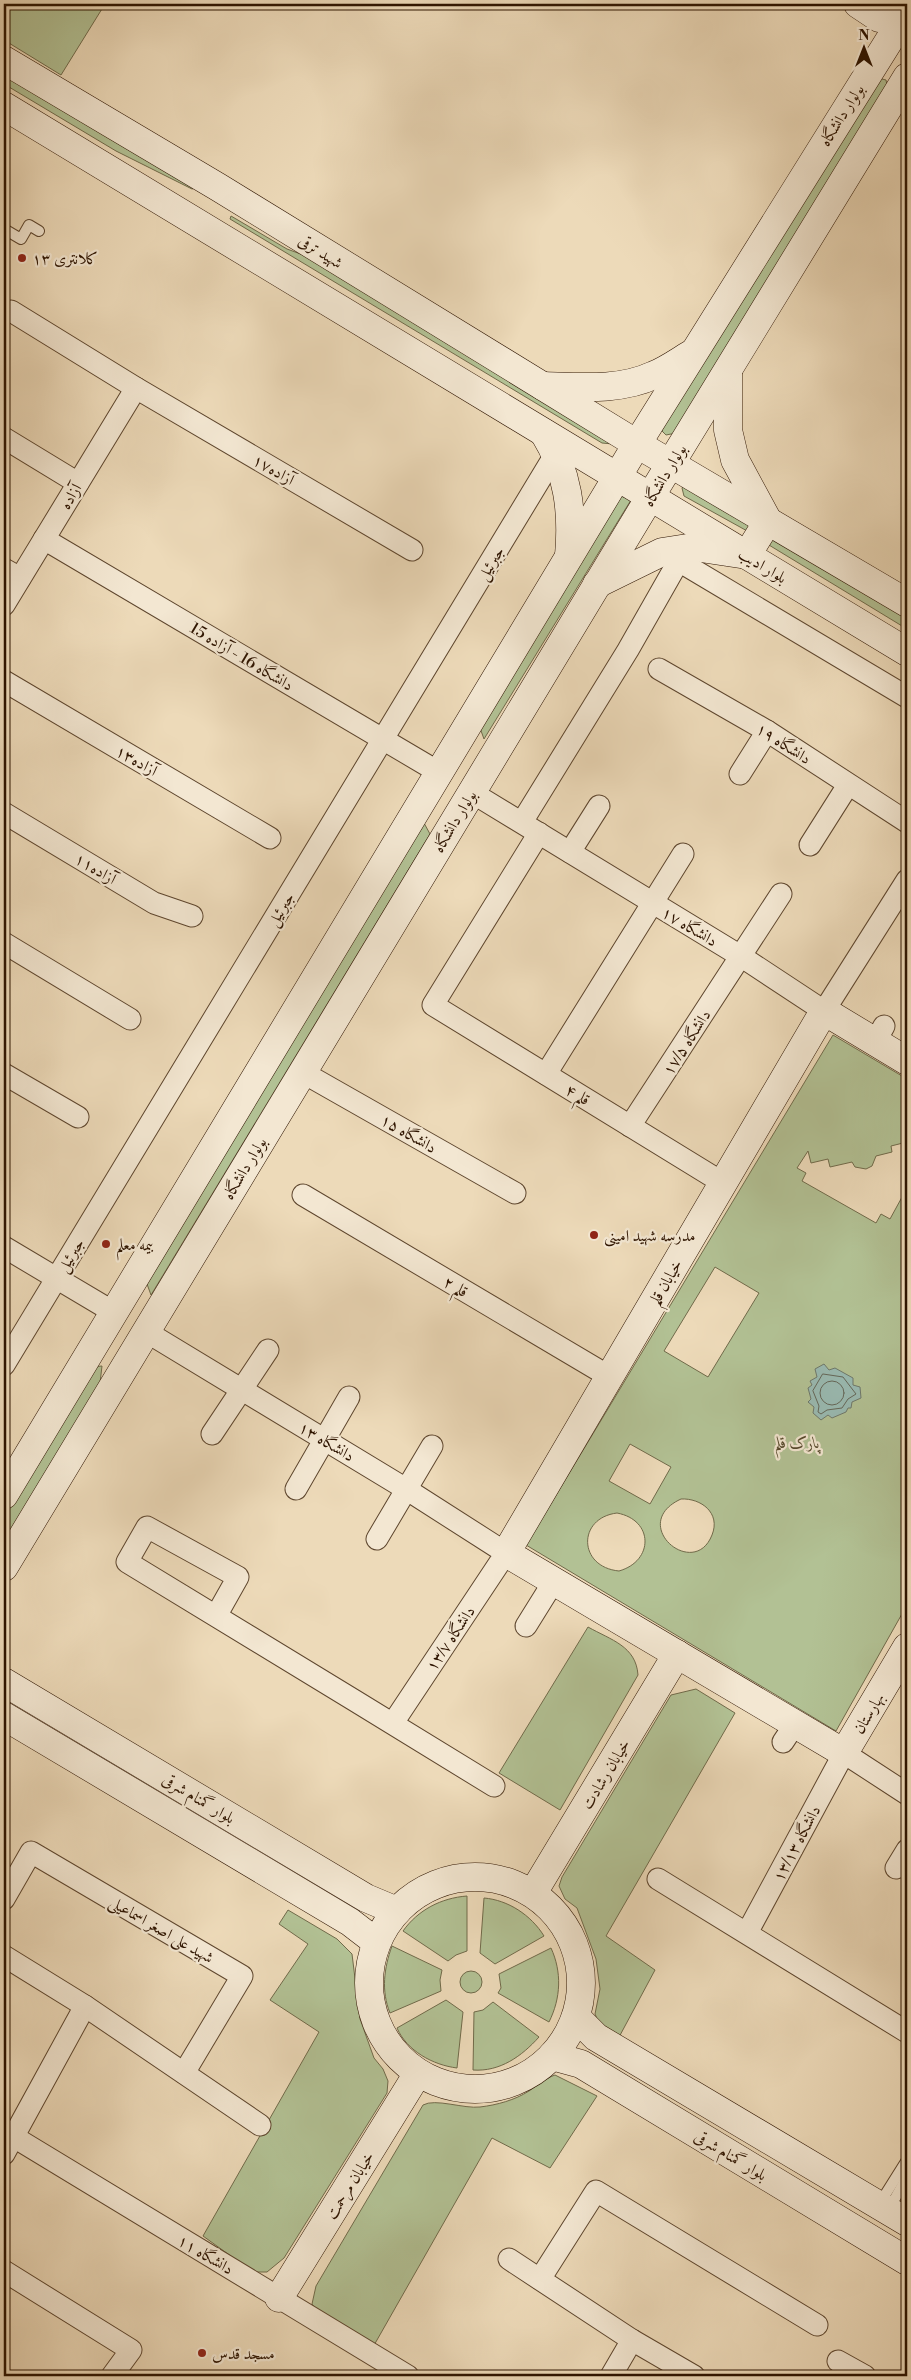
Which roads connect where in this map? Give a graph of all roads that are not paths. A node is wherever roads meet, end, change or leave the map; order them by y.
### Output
1 (890, 26) edge
2 (4, 60) edge
3 (907, 77) edge
4 (4, 106) edge
5 (218, 187) junction
6 (197, 223) junction
7 (4, 230) edge
8 (39, 231) dead end
9 (11, 310) dead end
10 (694, 352) junction
11 (728, 370) junction
12 (542, 386) junction
13 (136, 388) junction
14 (4, 438) edge
15 (550, 443) junction
16 (637, 444) junction
17 (671, 463) junction
18 (618, 479) junction
19 (78, 483) junction
20 (650, 497) junction
21 (768, 520) junction
22 (44, 539) junction
23 (412, 550) dead end
24 (747, 555) junction
25 (670, 557) junction
26 (569, 559) junction
27 (12, 573) edge
28 (597, 584) junction
29 (900, 595) edge
30 (4, 605) edge
31 (907, 652) edge
32 (660, 669) dead end
33 (4, 681) edge
34 (907, 697) edge
35 (767, 731) junction
36 (383, 740) junction
37 (440, 774) junction
38 (740, 774) dead end
39 (848, 785) junction
40 (472, 792) junction
41 (599, 806) dead end
42 (4, 813) edge
43 (907, 822) edge
44 (530, 828) junction
45 (270, 838) dead end
46 (810, 845) dead end
47 (570, 852) junction
48 (683, 854) dead end
49 (907, 880) edge
50 (781, 894) dead end
51 (652, 903) junction
52 (192, 916) dead end
53 (4, 943) edge
54 (742, 957) junction
55 (824, 1011) junction
56 (130, 1019) dead end
57 (907, 1061) edge
58 (302, 1072) junction
59 (4, 1074) edge
60 (546, 1074) junction
61 (78, 1117) dead end
62 (630, 1126) junction
63 (723, 1183) junction
64 (515, 1193) dead end
65 (303, 1195) dead end
66 (4, 1247) edge
67 (56, 1278) junction
68 (115, 1313) junction
69 (145, 1332) junction
70 (268, 1350) dead end
71 (4, 1365) edge
72 (610, 1377) junction
73 (242, 1390) junction
74 (349, 1397) dead end
75 (212, 1434) dead end
76 (324, 1439) junction
77 (432, 1446) dead end
78 (296, 1489) dead end
79 (406, 1489) junction
80 (4, 1495) edge
81 (377, 1539) dead end
82 (506, 1553) junction
83 (4, 1567) edge
84 (554, 1581) junction
85 (216, 1616) junction
86 (526, 1626) dead end
87 (907, 1648) edge
88 (677, 1654) junction
89 (8, 1681) edge
90 (4, 1716) edge
91 (393, 1723) junction
92 (844, 1753) junction
93 (494, 1786) dead end
94 (907, 1794) edge
95 (658, 1878) dead end
96 (533, 1894) junction
97 (4, 1899) edge
98 (396, 1911) junction
99 (747, 1933) junction
100 (376, 1942) junction
101 (4, 1956) edge
102 (85, 2006) junction
103 (576, 2017) junction
104 (907, 2032) edge
105 (552, 2056) junction
106 (184, 2073) junction
107 (418, 2073) junction
108 (260, 2125) dead end
109 (7, 2140) edge
110 (907, 2160) edge
111 (907, 2177) edge
112 (892, 2206) edge
113 (864, 2235) junction
114 (509, 2259) dead end
115 (907, 2261) edge
116 (4, 2271) edge
117 (540, 2280) junction
118 (279, 2298) junction
119 (817, 2325) dead end
120 (632, 2340) junction
121 (838, 2361) dead end
122 (112, 2376) edge
123 (408, 2376) edge
124 (611, 2376) edge
125 (694, 2376) edge
126 (865, 2376) edge

1 - 10 main road, بولوار دانشگاه
2 - 5 main road, شهید ترقی
3 - 11 main road, بولوار دانشگاه
4 - 6 main road
5 - 6 main road
5 - 12 main road, شهید ترقی
6 - 15 main road
7 - 8 lane
9 - 13 street, آزاده۱۷
10 - 12 main road
10 - 16 main road, بولوار دانشگاه
11 - 17 main road, بولوار دانشگاه
11 - 21 main road
12 - 16 main road, شهید ترقی
13 - 19 street, آزاده
13 - 23 street, آزاده۱۷
14 - 19 street
15 - 18 main road
15 - 26 main road
15 - 36 street, جبرئیل
16 - 17 main road
16 - 18 main road, بولوار دانشگاه
17 - 20 main road, بولوار دانشگاه
17 - 21 main road
18 - 20 main road, بلوار ادیب
18 - 26 main road, بولوار دانشگاه
19 - 22 street, آزاده
20 - 24 main road, بلوار ادیب
20 - 28 main road, بولوار دانشگاه
21 - 24 main road
21 - 29 main road
22 - 27 street, آزاده
22 - 36 street, دانشگاه 16 - آزاده 15
24 - 25 main road
24 - 31 main road, بلوار ادیب
25 - 28 main road
25 - 34 street
25 - 44 street
26 - 37 main road, بولوار دانشگاه
27 - 30 street, آزاده
28 - 40 main road, بولوار دانشگاه
32 - 35 street, دانشگاه ۱۹
33 - 45 street, آزاده۱۳
35 - 38 street
35 - 39 street, دانشگاه ۱۹
36 - 37 street, دانشگاه 16 - آزاده 15
36 - 67 street, جبرئیل
37 - 68 main road, بولوار دانشگاه
39 - 43 street, دانشگاه ۱۹
39 - 46 street
40 - 44 street, دانشگاه ۱۷
40 - 58 main road, بولوار دانشگاه
41 - 47 street
42 - 52 street, آزاده۱۱
44 - 47 street, دانشگاه ۱۷
44 - 60 street, قلم ۴
47 - 51 street, دانشگاه ۱۷
48 - 51 street
49 - 55 street
50 - 54 street, دانشگاه ۱۷/۵
51 - 54 street, دانشگاه ۱۷
51 - 60 street
53 - 56 street
54 - 55 street, دانشگاه ۱۷
54 - 62 street, دانشگاه ۱۷/۵
55 - 57 main road, دانشگاه ۱۷
55 - 63 main road, خیابان قلم
58 - 64 street, دانشگاه ۱۵
58 - 69 main road, بولوار دانشگاه
59 - 61 street
60 - 62 street, قلم ۴
62 - 63 street, قلم ۴
63 - 72 main road, خیابان قلم
65 - 72 street, قلم ۲
66 - 67 street
67 - 68 street
67 - 71 street, جبرئیل
68 - 80 main road, بولوار دانشگاه
69 - 73 street, دانشگاه ۱۳
69 - 83 main road, بولوار دانشگاه
70 - 73 street
72 - 82 main road, خیابان قلم
73 - 75 street
73 - 76 street, دانشگاه ۱۳
74 - 76 street
76 - 78 street
76 - 79 street, دانشگاه ۱۳
77 - 79 street
79 - 81 street
79 - 82 street, دانشگاه ۱۳
82 - 84 main road
82 - 91 street, دانشگاه ۱۳/۷
84 - 86 street
84 - 88 main road
85 - 85 street
85 - 91 street
87 - 92 main road, بهارستان
88 - 92 main road
88 - 96 main road, خیابان رشادت
89 - 98 main road, بلوار گمنام شرقی
90 - 100 main road, بلوار گمنام شرقی
91 - 93 street
92 - 94 street
92 - 99 street, دانشگاه ۱۳/۱۳
95 - 99 street
96 - 98 main road
96 - 103 main road
97 - 106 street, شهید علی اصغر اسماعیلی
98 - 100 main road
99 - 104 street
100 - 107 main road
101 - 102 street
102 - 106 street
102 - 109 street
103 - 105 main road
103 - 112 main road, بلوار گمنام شرقی
105 - 107 main road
105 - 113 main road, بلوار گمنام شرقی
106 - 108 street
107 - 118 main road, خیابان مرحمت
109 - 118 street, دانشگاه ۱۱
110 - 112 lane
111 - 112 lane
112 - 113 main road
113 - 115 main road, بلوار گمنام شرقی
114 - 117 street
116 - 122 street
117 - 119 street
117 - 120 street
118 - 123 street, دانشگاه ۱۱
120 - 124 street
120 - 125 street
121 - 126 street

